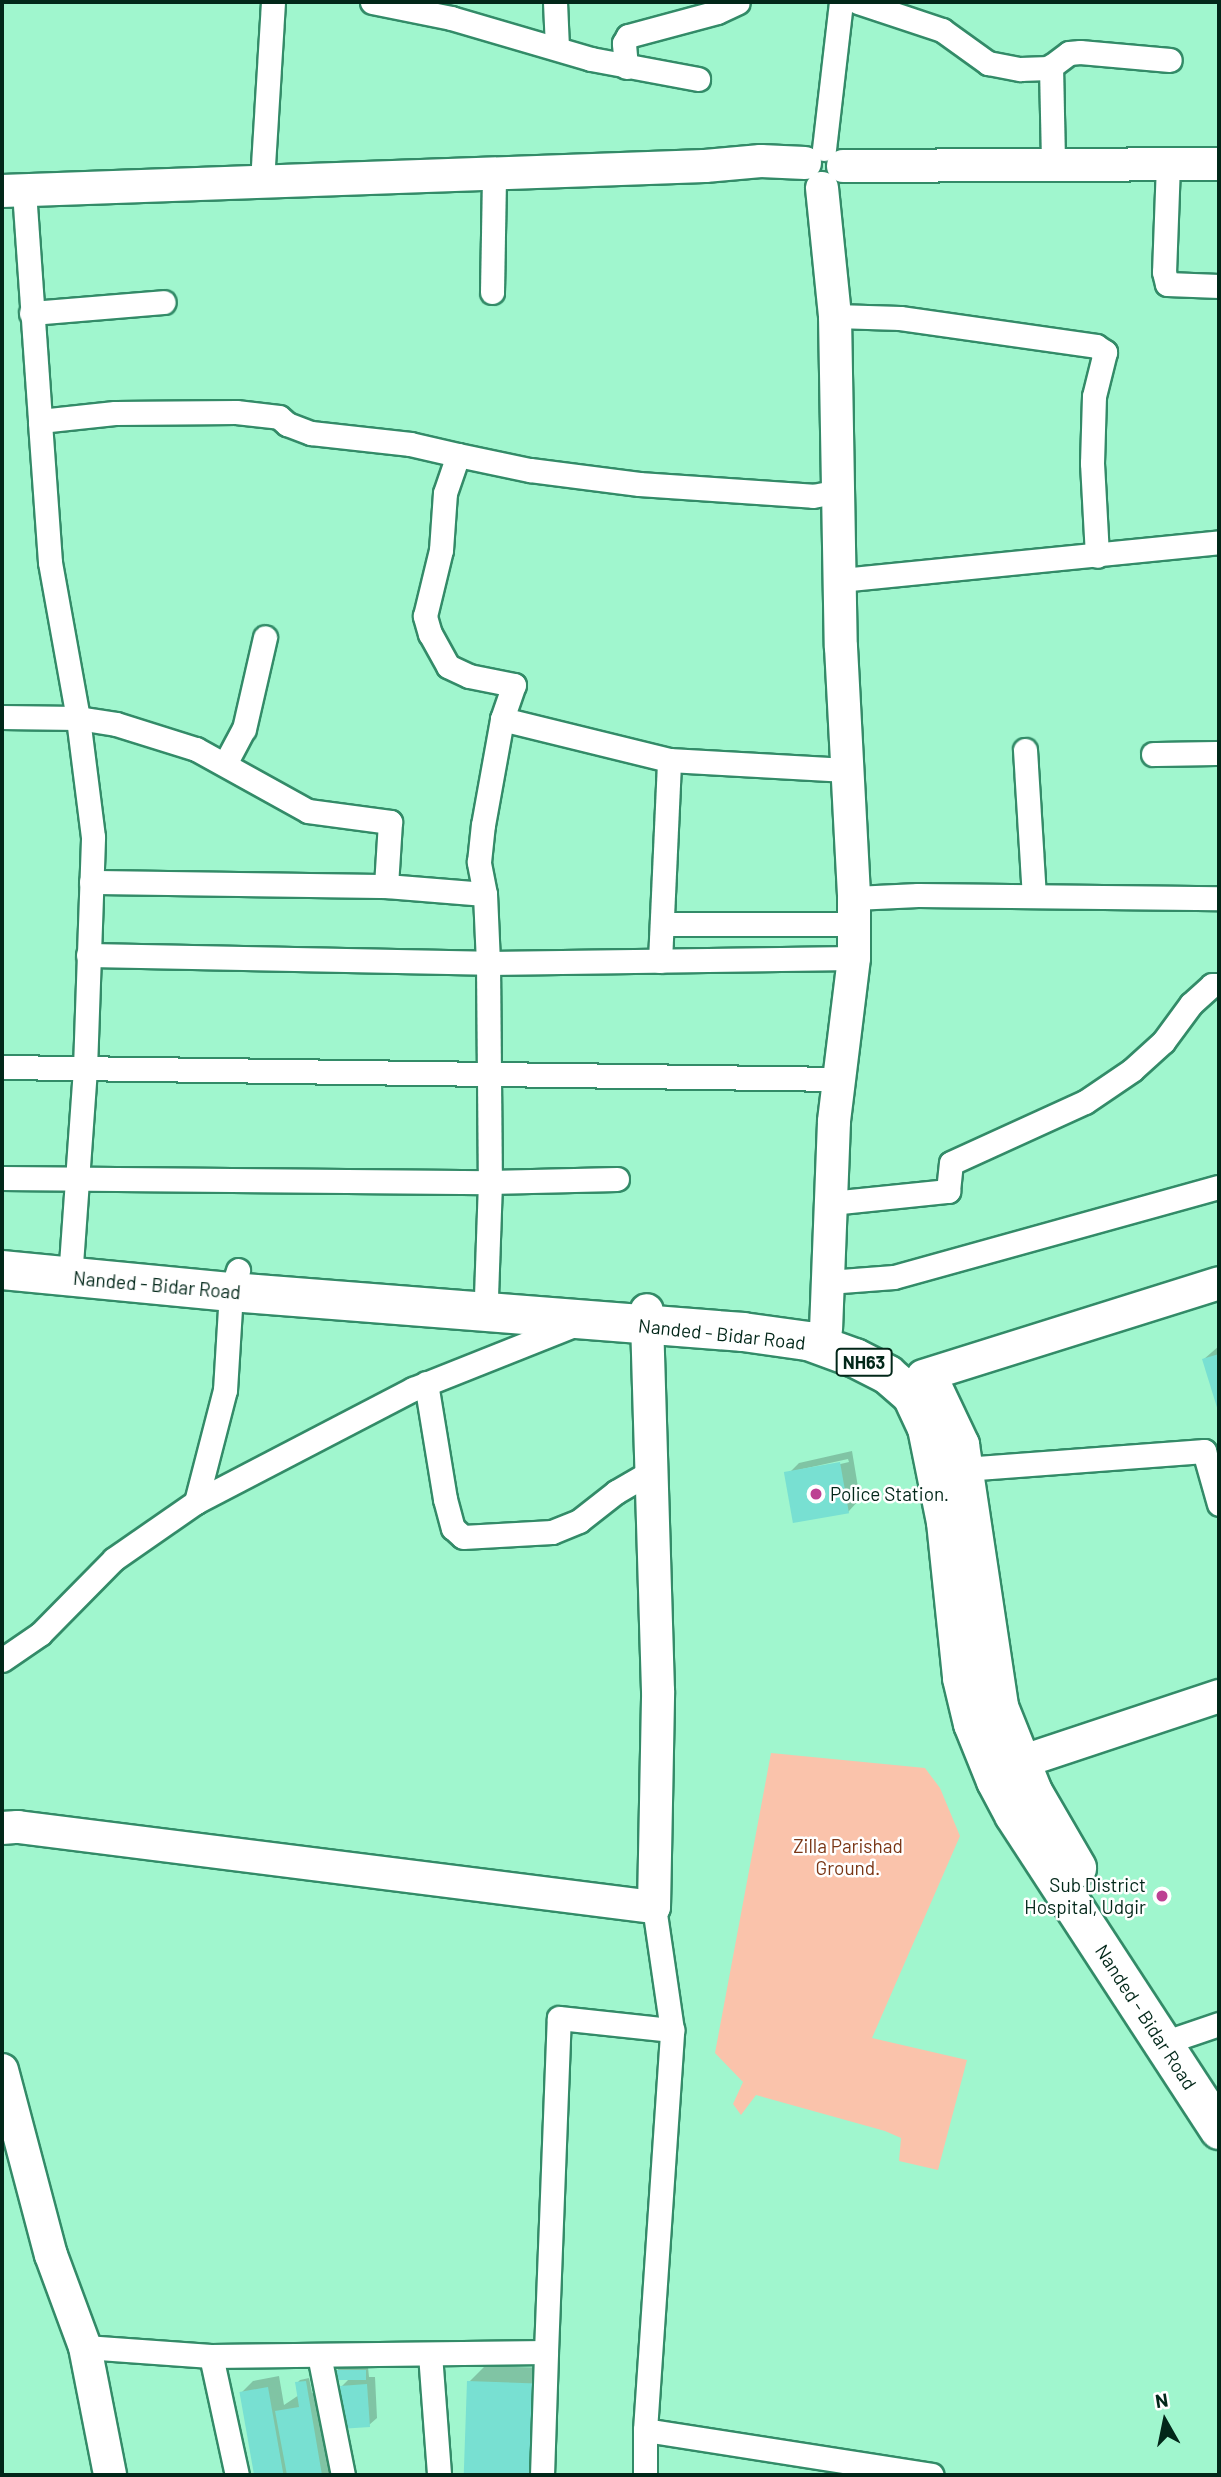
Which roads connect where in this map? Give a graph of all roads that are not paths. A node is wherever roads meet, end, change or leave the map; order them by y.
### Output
1 (273, 2) edge
2 (372, 2) edge
3 (555, 2) edge
4 (738, 2) edge
5 (841, 2) edge
6 (858, 2) edge
7 (557, 48) junction
8 (1170, 60) dead end
9 (1051, 66) junction
10 (626, 67) junction
11 (698, 79) dead end
12 (1052, 163) junction
13 (1168, 164) junction
14 (1219, 164) edge
15 (823, 167) junction
16 (494, 174) junction
17 (262, 182) junction
18 (13, 191) edge
19 (1219, 286) edge
20 (492, 292) dead end
21 (164, 302) dead end
22 (31, 313) junction
23 (835, 316) junction
24 (40, 421) junction
25 (458, 455) junction
26 (838, 491) junction
27 (1219, 542) edge
28 (1097, 556) junction
29 (841, 580) junction
30 (265, 637) dead end
31 (2, 717) edge
32 (78, 718) junction
33 (502, 719) junction
34 (1026, 750) dead end
35 (1219, 753) edge
36 (1153, 754) dead end
37 (669, 760) junction
38 (225, 764) junction
39 (847, 770) junction
40 (91, 882) junction
41 (386, 886) junction
42 (485, 894) junction
43 (1034, 897) junction
44 (1219, 898) edge
45 (854, 911) junction
46 (662, 924) junction
47 (88, 955) junction
48 (854, 958) junction
49 (660, 961) junction
50 (488, 963) junction
51 (1219, 985) edge
52 (2, 1067) edge
53 (85, 1068) junction
54 (489, 1072) junction
55 (838, 1079) junction
56 (2, 1178) edge
57 (75, 1178) junction
58 (617, 1179) dead end
59 (490, 1182) junction
60 (1219, 1187) edge
61 (831, 1203) junction
62 (2, 1248) edge
63 (71, 1266) junction
64 (2, 1270) edge
65 (234, 1281) junction
66 (828, 1282) junction
67 (1219, 1283) edge
68 (486, 1295) junction
69 (647, 1318) junction
70 (584, 1321) junction
71 (826, 1328) junction
72 (923, 1376) junction
73 (426, 1383) junction
74 (964, 1469) junction
75 (652, 1471) junction
76 (195, 1502) junction
77 (1219, 1504) edge
78 (2, 1660) edge
79 (1219, 1696) edge
80 (1021, 1762) junction
81 (2, 1828) edge
82 (654, 1908) junction
83 (1219, 2024) edge
84 (672, 2030) junction
85 (1178, 2038) junction
86 (2, 2070) edge
87 (1219, 2102) edge
88 (1219, 2130) edge
89 (85, 2347) junction
90 (546, 2352) junction
91 (430, 2354) junction
92 (319, 2355) junction
93 (211, 2356) junction
94 (645, 2430) junction
95 (110, 2475) edge
96 (236, 2475) edge
97 (343, 2475) edge
98 (439, 2475) edge
99 (542, 2475) edge
100 (645, 2475) edge
101 (931, 2475) edge

1 - 17 street
2 - 7 street
3 - 7 street
4 - 10 street
5 - 15 street
6 - 9 street
7 - 10 street
8 - 9 street
9 - 12 street
10 - 11 street
12 - 13 street
12 - 15 street
13 - 14 street
13 - 19 street
15 - 16 street
15 - 23 street
16 - 17 street
16 - 20 street
17 - 18 street
18 - 22 street
21 - 22 street
22 - 24 street
23 - 26 street
23 - 28 street
24 - 25 street
24 - 32 street
25 - 26 street
25 - 33 street
26 - 29 street
27 - 28 street
28 - 29 street
29 - 39 street
30 - 38 street
31 - 32 street
32 - 38 street
32 - 40 street
33 - 37 street
33 - 42 street
34 - 43 street
35 - 36 street
37 - 39 street
37 - 46 street
38 - 41 street
39 - 45 street
40 - 41 street
40 - 47 street
41 - 42 street
42 - 50 street
43 - 44 street
43 - 45 street
45 - 46 street
45 - 48 street
46 - 49 street
47 - 50 street
47 - 53 street
48 - 49 street
48 - 55 street
49 - 50 street
50 - 54 street
51 - 61 street
52 - 53 street
53 - 54 street
53 - 57 street
54 - 55 street
54 - 59 street
55 - 61 street
56 - 57 street
57 - 59 street
57 - 63 street
58 - 59 street
59 - 68 street
60 - 66 street
61 - 66 street
62 - 63 highway, Nanded - Bidar Road / NH63
63 - 64 highway, Nanded - Bidar Road / NH63
63 - 65 highway, Nanded - Bidar Road / NH63
65 - 68 highway, Nanded - Bidar Road / NH63
65 - 70 highway, Nanded - Bidar Road / NH63
65 - 76 street
66 - 71 street
67 - 72 street
68 - 69 highway, Nanded - Bidar Road / NH63
69 - 70 highway, Nanded - Bidar Road / NH63
69 - 71 highway, Nanded - Bidar Road / NH63
69 - 75 street
69 - 88 highway, Nanded - Bidar Road / NH63
70 - 73 street
71 - 72 highway, Nanded - Bidar Road / NH63
72 - 74 highway, Nanded - Bidar Road / NH63
73 - 75 street
73 - 76 street
74 - 77 street
74 - 80 highway, Nanded - Bidar Road / NH63
75 - 82 street
76 - 78 street
79 - 80 street
80 - 85 highway, Nanded - Bidar Road / NH63
81 - 82 street
82 - 84 street
83 - 85 street
84 - 90 street
84 - 94 street
85 - 87 highway, Nanded - Bidar Road / NH63
86 - 89 street
89 - 93 street
89 - 95 street
90 - 91 street
90 - 99 street
91 - 92 street
91 - 98 street
92 - 93 street
92 - 97 street
93 - 96 street
94 - 100 street
94 - 101 street

